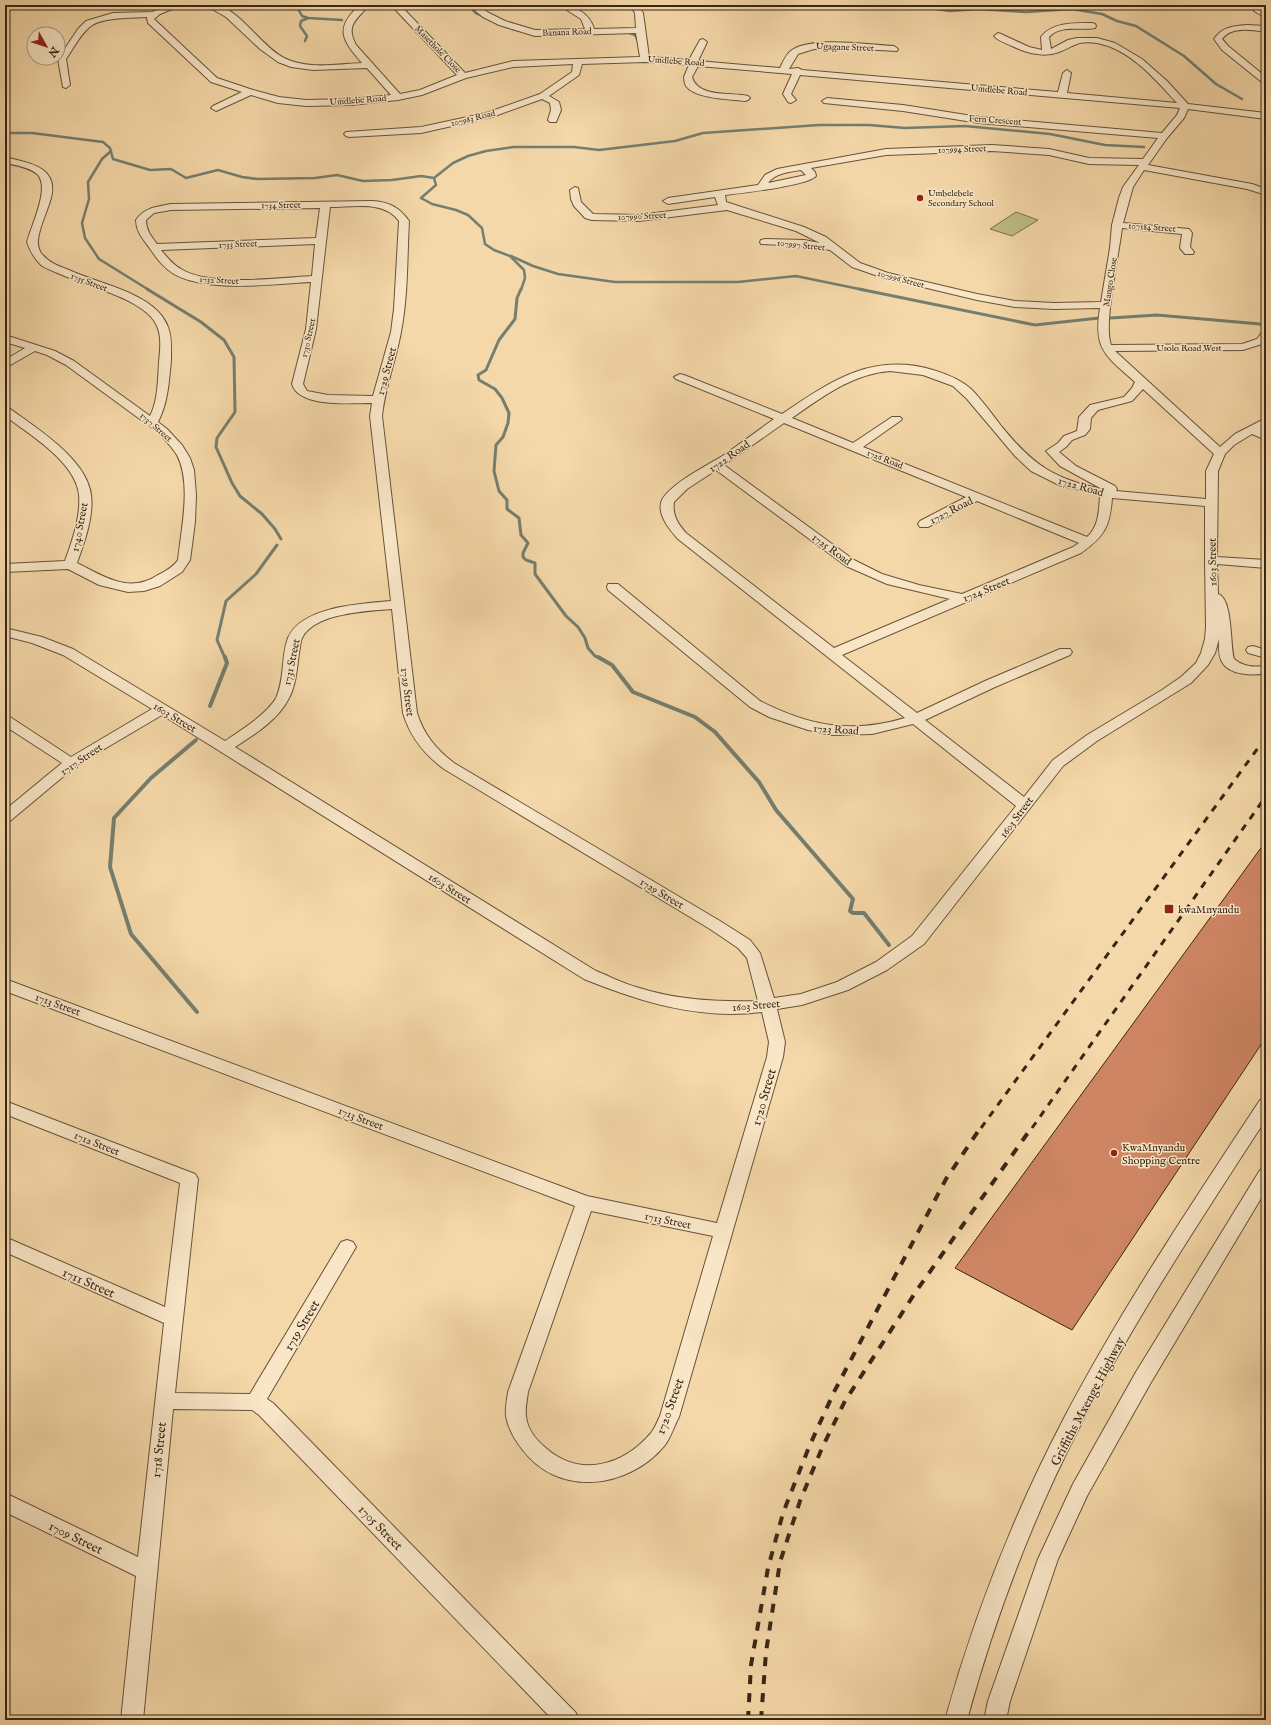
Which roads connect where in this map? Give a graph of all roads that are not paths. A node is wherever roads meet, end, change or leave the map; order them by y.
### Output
1 (101, 5) edge
2 (178, 5) edge
3 (365, 5) edge
4 (395, 5) edge
5 (472, 5) edge
6 (563, 5) edge
7 (634, 5) edge
8 (1258, 5) edge
9 (216, 6) edge
10 (149, 14) junction
11 (1266, 15) edge
12 (1094, 17) dead end
13 (1092, 26) junction
14 (1266, 29) edge
15 (640, 30) junction
16 (590, 31) junction
17 (998, 36) dead end
18 (1093, 39) junction
19 (703, 42) dead end
20 (894, 49) dead end
21 (1047, 52) junction
22 (645, 59) junction
23 (578, 62) junction
24 (694, 62) junction
25 (369, 65) junction
26 (784, 70) junction
27 (798, 72) junction
28 (1067, 73) dead end
29 (463, 76) junction
30 (1266, 81) edge
31 (66, 85) dead end
32 (250, 92) junction
33 (1062, 95) junction
34 (543, 96) junction
35 (398, 97) junction
36 (745, 98) dead end
37 (791, 100) dead end
38 (827, 100) dead end
39 (1185, 106) junction
40 (216, 108) dead end
41 (1266, 116) edge
42 (553, 120) dead end
43 (349, 134) dead end
44 (1164, 136) junction
45 (5, 160) edge
46 (1143, 165) junction
47 (803, 167) junction
48 (762, 187) junction
49 (575, 190) dead end
50 (1266, 192) edge
51 (720, 194) junction
52 (668, 201) dead end
53 (325, 204) junction
54 (727, 207) junction
55 (151, 211) joint
56 (404, 221) joint
57 (1117, 225) junction
58 (322, 241) junction
59 (765, 242) dead end
60 (154, 247) junction
61 (836, 249) junction
62 (1189, 252) dead end
63 (317, 279) junction
64 (1106, 305) junction
65 (1266, 334) edge
66 (5, 338) edge
67 (34, 347) junction
68 (1107, 348) junction
69 (5, 365) edge
70 (680, 377) dead end
71 (1140, 382) junction
72 (378, 400) junction
73 (5, 410) edge
74 (783, 418) junction
75 (896, 419) dead end
76 (1266, 420) edge
77 (152, 422) junction
78 (1251, 429) junction
79 (1266, 436) edge
80 (855, 447) junction
81 (1220, 453) junction
82 (717, 465) junction
83 (1112, 494) junction
84 (977, 496) junction
85 (1211, 503) junction
86 (924, 524) dead end
87 (1090, 542) junction
88 (1211, 560) junction
89 (1266, 564) edge
90 (70, 565) junction
91 (5, 568) edge
92 (613, 587) dead end
93 (1212, 590) junction
94 (963, 598) junction
95 (398, 604) junction
96 (5, 632) edge
97 (1253, 650) dead end
98 (1066, 652) dead end
99 (832, 654) junction
100 (1266, 654) edge
101 (1266, 669) edge
102 (162, 709) junction
103 (913, 719) junction
104 (5, 720) edge
105 (225, 747) junction
106 (71, 763) junction
107 (1025, 806) junction
108 (5, 818) edge
109 (5, 985) edge
110 (768, 1006) junction
111 (1266, 1105) edge
112 (5, 1107) edge
113 (1266, 1175) edge
114 (189, 1180) joint
115 (585, 1202) junction
116 (724, 1231) junction
117 (5, 1244) edge
118 (347, 1247) dead end
119 (173, 1319) junction
120 (164, 1401) junction
121 (255, 1402) junction
122 (5, 1502) edge
123 (146, 1571) junction
124 (132, 1720) edge
125 (568, 1720) edge
126 (956, 1720) edge
127 (995, 1720) edge

1 - 10 street
2 - 10 street
3 - 25 street
4 - 29 street, Masethole Close
5 - 16 street, Banana Road
6 - 16 street
7 - 15 street
8 - 11 street
9 - 25 street
10 - 31 street
10 - 32 street, Umdlebe Road
12 - 13 street
13 - 18 street
13 - 21 street
14 - 30 street
15 - 16 street, Banana Road
15 - 22 street
17 - 21 street
18 - 21 street
18 - 39 street
19 - 24 street
20 - 26 street, Ugagane Street
22 - 23 street, Umdlebe Road
22 - 24 street, Umdlebe Road
23 - 29 street, Umdlebe Road
23 - 34 street, 107983 Road
24 - 26 street, Umdlebe Road
24 - 36 street
25 - 35 street
26 - 27 street, Umdlebe Road
27 - 33 street, Umdlebe Road
27 - 37 street
28 - 33 street
29 - 35 street, Umdlebe Road
32 - 35 street, Umdlebe Road
32 - 40 street
33 - 39 street, Umdlebe Road
34 - 42 street
34 - 43 street, 107983 Road
38 - 44 street, Fern Crescent
39 - 41 street, Umdlebe Road
39 - 44 street, Mango Close
44 - 46 street, Mango Close
45 - 77 street, 1735 Street
46 - 47 street, 107994 Street
46 - 50 street
46 - 57 street, Mango Close
47 - 48 street, 107994 Street
47 - 48 street
48 - 51 street
49 - 54 street, 107990 Street
51 - 52 street
51 - 54 street
53 - 55 street, 1734 Street
53 - 56 street, 1734 Street
53 - 58 street, 1730 Street
54 - 61 street, 107996 Street
55 - 60 street, 1732 Street
56 - 72 street, 1729 Street
57 - 62 street, 107184 Street
57 - 64 street, Mango Close
58 - 60 street, 1733 Street
58 - 63 street, 1730 Street
59 - 61 street, 107997 Street
60 - 63 street, 1732 Street
61 - 64 street, 107996 Street
63 - 72 street, 1730 Street
64 - 68 street, Mango Close
65 - 68 street, Usolo Road West
66 - 67 street, 1737 Street
67 - 69 street
67 - 77 street, 1737 Street
68 - 71 street
70 - 74 street, 1726 Road
71 - 81 street
71 - 83 street
72 - 95 street, 1729 Street
73 - 90 street, 1740 Street
74 - 80 street, 1726 Road
74 - 82 street, 1722 Road
74 - 83 street, 1722 Road
75 - 80 street
76 - 78 street, 1603 Street
77 - 90 street, 1737 Street
78 - 79 street
78 - 81 street, 1603 Street
80 - 84 street, 1726 Road
81 - 85 street, 1603 Street
82 - 94 street, 1725 Road
82 - 99 street, 1722 Road
83 - 85 street, 1722 Road
83 - 87 street, 1724 Street
84 - 86 street, 1727 Road
84 - 87 street, 1726 Road
85 - 88 street, 1603 Street
87 - 94 street, 1724 Street
88 - 89 street
88 - 93 street, 1603 Street
90 - 91 street, 1740 Street
92 - 103 street, 1723 Road
93 - 101 street
93 - 107 street, 1603 Street
94 - 99 street, 1724 Street
95 - 105 street, 1731 Street
95 - 110 street, 1729 Street
96 - 102 street, 1603 Street
97 - 100 street
98 - 103 street, 1723 Road
99 - 103 street, 1722 Road
102 - 105 street, 1603 Street
102 - 106 street, 1717 Street
103 - 107 street, 1722 Road
104 - 106 street
105 - 110 street, 1603 Street
106 - 108 street, 1717 Street
107 - 110 street, 1603 Street
109 - 115 street, 1713 Street
110 - 116 street, 1720 Street
111 - 126 street, Griffiths Mxenge Highway
112 - 114 street, 1712 Street
113 - 127 street
114 - 119 street, 1718 Street
115 - 116 street, 1713 Street
115 - 116 street, 1720 Street
117 - 119 street, 1711 Street
118 - 121 street, 1719 Street
119 - 120 street, 1718 Street
120 - 121 street
120 - 123 street, 1718 Street
121 - 125 street, 1705 Street
122 - 123 street, 1709 Street
123 - 124 street, 1718 Street

